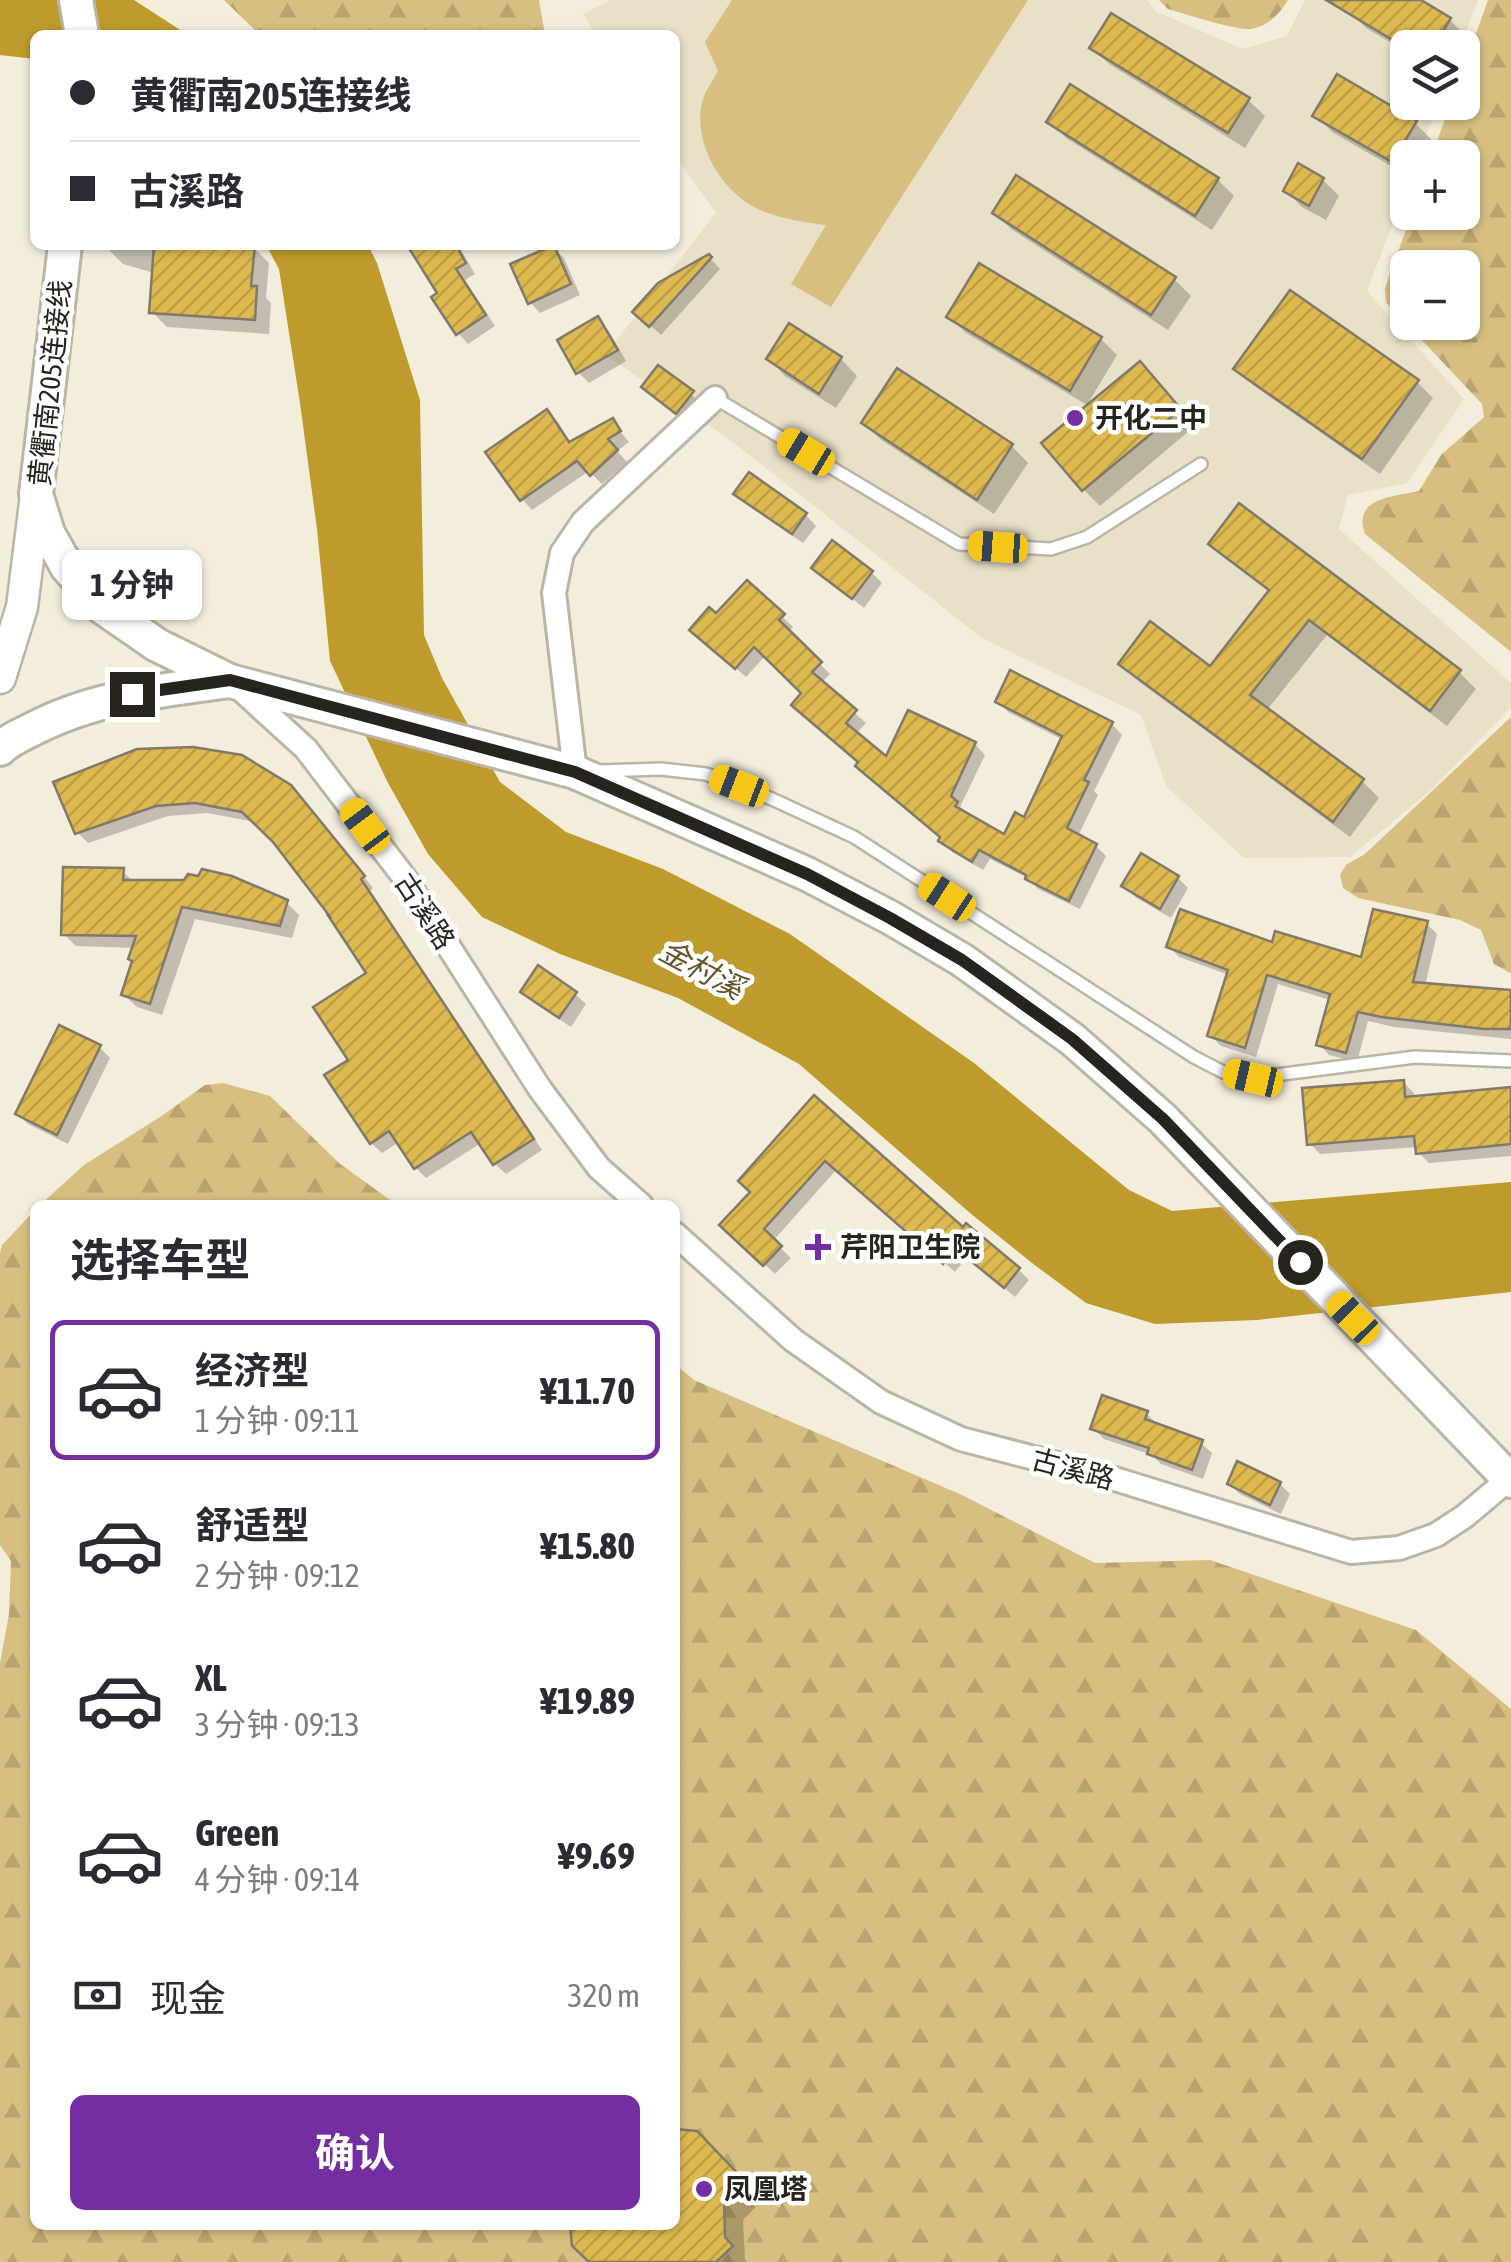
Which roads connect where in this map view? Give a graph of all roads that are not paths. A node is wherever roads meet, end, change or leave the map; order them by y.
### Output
1 (76, 0) edge
2 (81, 30) edge
3 (64, 250) edge
4 (715, 398) joint
5 (1201, 464) dead end
6 (36, 494) junction
7 (0, 678) edge
8 (230, 680) junction
9 (0, 750) edge
10 (575, 772) junction
11 (1511, 1060) edge
12 (636, 1200) edge
13 (680, 1239) edge
14 (1510, 1479) edge

1 - 2 main road
3 - 6 main road, 黄衢南205连接线
4 - 5 lane
4 - 10 street
6 - 7 street
6 - 8 main road, 黄衢南205连接线
8 - 9 main road
8 - 10 main road, 黄衢南205连接线
8 - 12 street, 古溪路
10 - 11 lane
10 - 14 main road, 黄衢南205连接线
13 - 14 street, 古溪路

